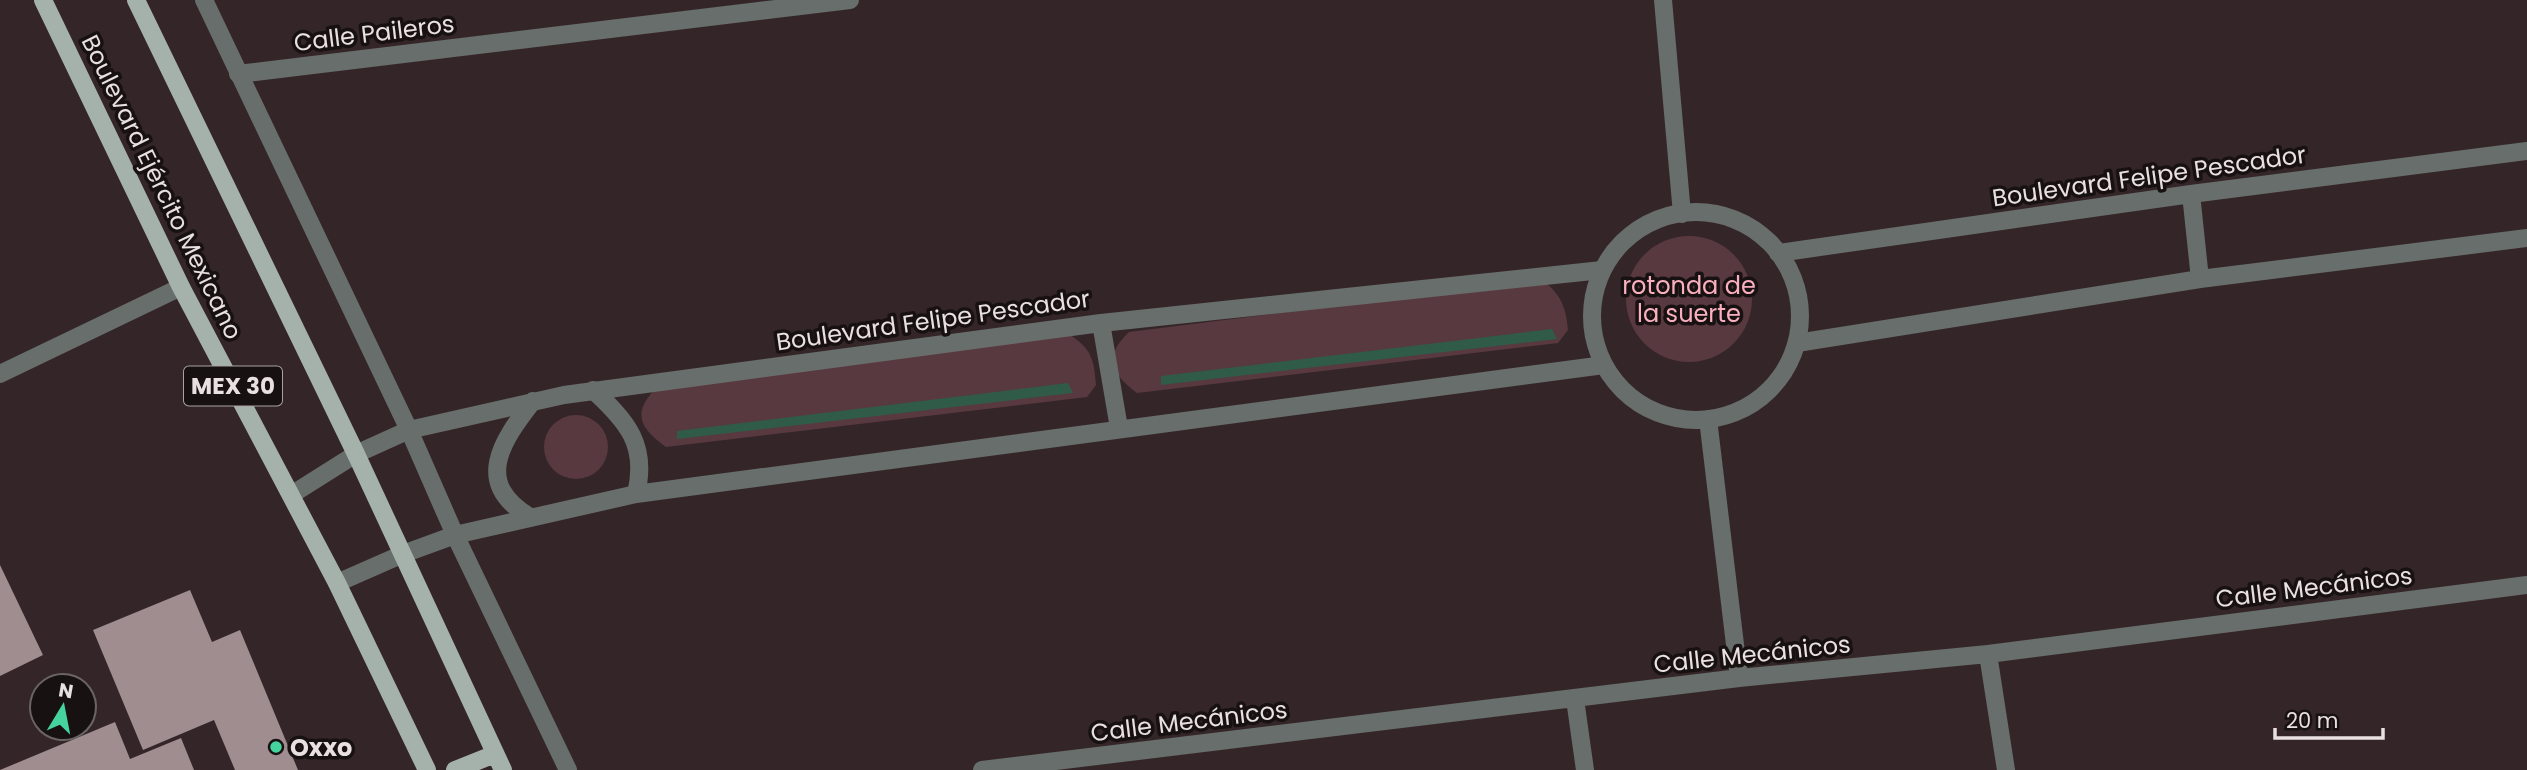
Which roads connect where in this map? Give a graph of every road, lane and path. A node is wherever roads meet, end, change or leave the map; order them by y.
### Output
1 (43, 0) edge
2 (136, 0) edge
3 (204, 0) edge
4 (849, 0) edge
5 (1663, 0) edge
6 (238, 74) junction
7 (2527, 151) edge
8 (2191, 194) junction
9 (1682, 214) junction
10 (2527, 238) edge
11 (1778, 253) junction
12 (1602, 270) junction
13 (2200, 279) junction
14 (181, 287) junction
15 (1101, 323) junction
16 (1797, 344) junction
17 (1604, 365) junction
18 (0, 374) edge
19 (593, 390) junction
20 (533, 401) junction
21 (1708, 419) junction
22 (1119, 428) junction
23 (409, 430) junction
24 (356, 454) junction
25 (636, 494) junction
26 (291, 495) junction
27 (530, 517) junction
28 (454, 535) junction
29 (403, 554) junction
30 (337, 583) junction
31 (2527, 585) edge
32 (1988, 654) junction
33 (1740, 678) junction
34 (1575, 699) junction
35 (499, 762) edge
36 (427, 770) edge
37 (455, 770) edge
38 (568, 770) edge
39 (982, 770) edge
40 (1585, 770) edge
41 (2006, 770) edge

1 - 14 main road, Boulevard Ejército Mexicano / MEX 30
2 - 24 main road, MEX 30
3 - 6 street
4 - 6 street, Calle Paileros
5 - 9 street
6 - 23 street
7 - 8 street, Boulevard Felipe Pescador
8 - 11 street, Boulevard Felipe Pescador
8 - 13 street
9 - 11 street
9 - 12 street
10 - 13 street
11 - 16 street
12 - 15 street, Boulevard Felipe Pescador
12 - 17 street
13 - 16 street
14 - 18 street
14 - 26 main road, Boulevard Ejército Mexicano / MEX 30
15 - 19 street, Boulevard Felipe Pescador
15 - 22 street
16 - 21 street
17 - 21 street
17 - 22 street
19 - 20 street, Boulevard Felipe Pescador
19 - 25 street
20 - 23 street, Boulevard Felipe Pescador
20 - 27 street
21 - 33 street
22 - 25 street
23 - 24 street, Boulevard Felipe Pescador
23 - 28 street
24 - 26 street, Boulevard Felipe Pescador
24 - 29 main road, MEX 30
25 - 27 street
26 - 30 main road, Boulevard Ejército Mexicano / MEX 30
27 - 28 street
28 - 29 street
28 - 38 street
29 - 30 street
29 - 35 main road, MEX 30
30 - 36 main road, Boulevard Ejército Mexicano / MEX 30
31 - 32 street, Calle Mecánicos
32 - 33 street, Calle Mecánicos
32 - 41 street
33 - 34 street, Calle Mecánicos
34 - 39 street, Calle Mecánicos
34 - 40 street
35 - 37 main road

